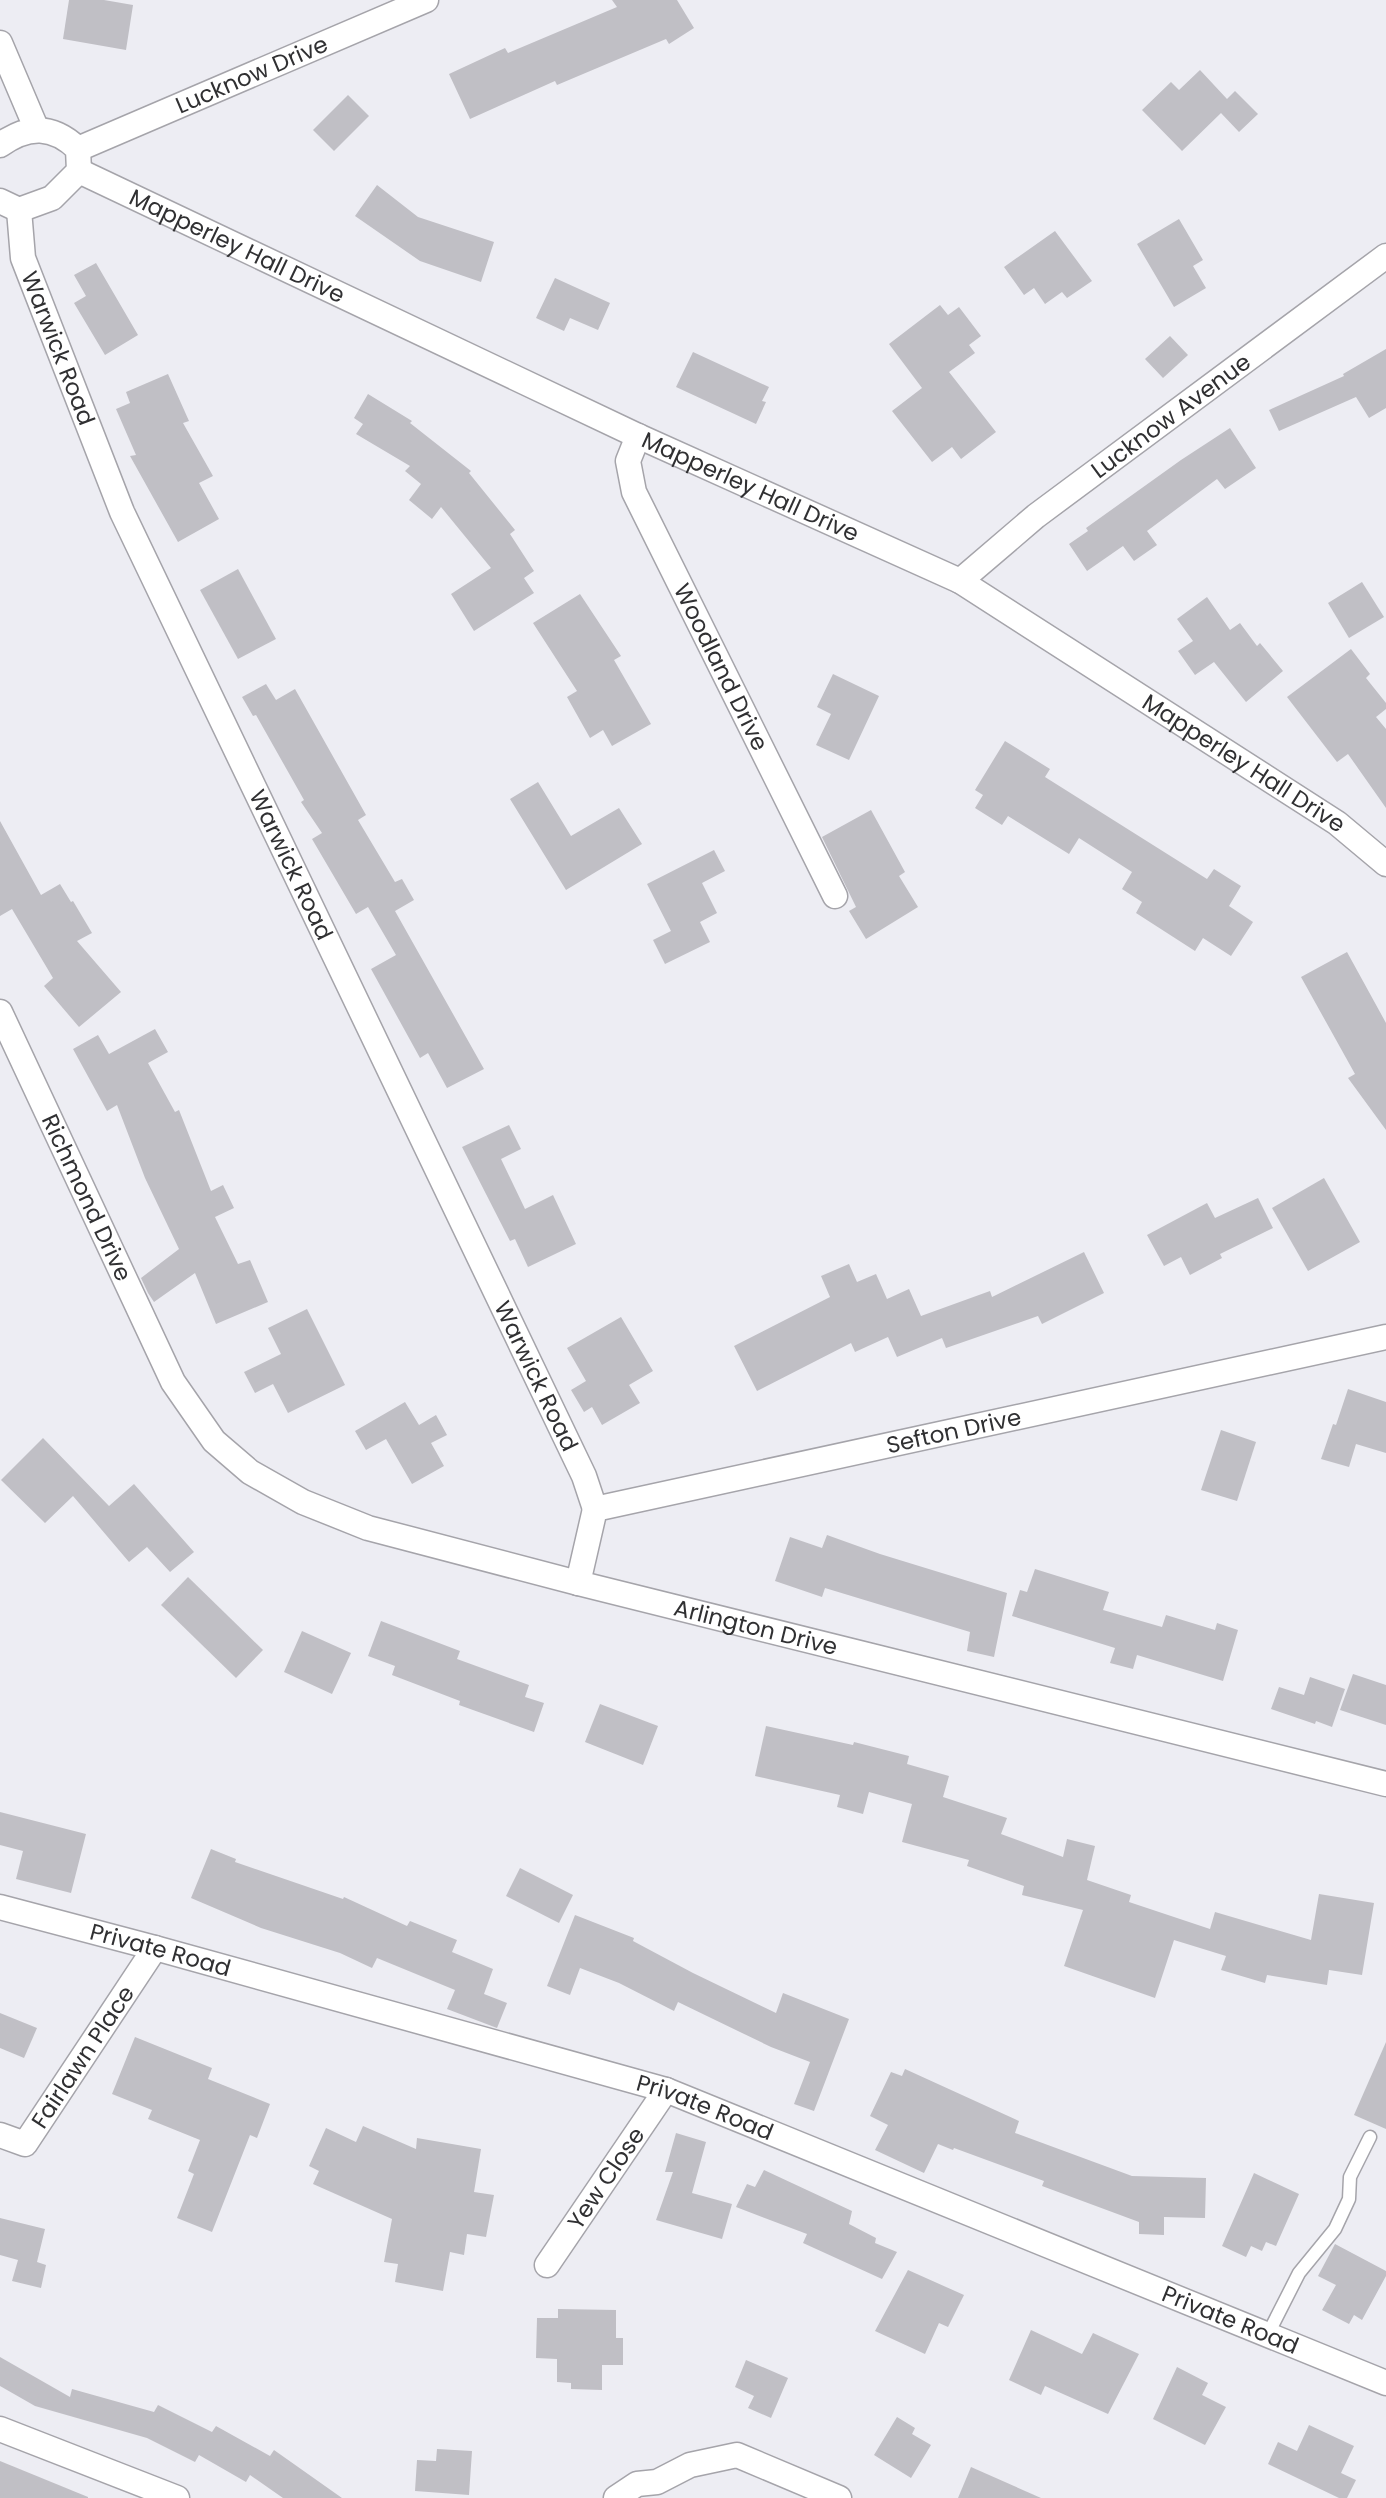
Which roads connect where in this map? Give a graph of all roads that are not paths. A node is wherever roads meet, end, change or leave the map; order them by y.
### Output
1 (426, 0) edge
2 (0, 43) edge
3 (37, 130) junction
4 (0, 145) edge
5 (78, 160) junction
6 (10, 205) edge
7 (1386, 256) edge
8 (638, 436) junction
9 (960, 581) junction
10 (1386, 864) edge
11 (835, 896) dead end
12 (0, 1012) edge
13 (1386, 1337) edge
14 (173, 1382) joint
15 (595, 1509) junction
16 (578, 1583) junction
17 (1386, 1784) edge
18 (0, 1907) edge
19 (155, 1948) junction
20 (666, 2090) junction
21 (0, 2135) edge
22 (1370, 2137) dead end
23 (547, 2265) dead end
24 (1268, 2334) junction
25 (1386, 2383) edge
26 (0, 2430) edge
27 (662, 2490) edge
28 (177, 2498) edge
29 (616, 2498) edge
30 (839, 2498) edge

1 - 5 street, Lucknow Drive
2 - 3 street
3 - 4 street
3 - 5 street
5 - 6 street, Lucknow Drive
5 - 8 street, Mapperley Hall Drive
6 - 15 street, Warwick Road
7 - 9 street, Lucknow Avenue
8 - 9 street, Mapperley Hall Drive
8 - 11 street, Woodland Drive
9 - 10 street, Mapperley Hall Drive
12 - 14 street, Richmond Drive
13 - 15 street, Sefton Drive
14 - 16 street, Arlington Drive
15 - 16 street
16 - 17 street, Arlington Drive
18 - 19 street, Private Road
19 - 20 street, Private Road
19 - 21 street, Fairlawn Place
20 - 23 street, Yew Close
20 - 24 street, Private Road
22 - 24 lane
24 - 25 street, Private Road
26 - 28 street
27 - 29 street
27 - 30 street

